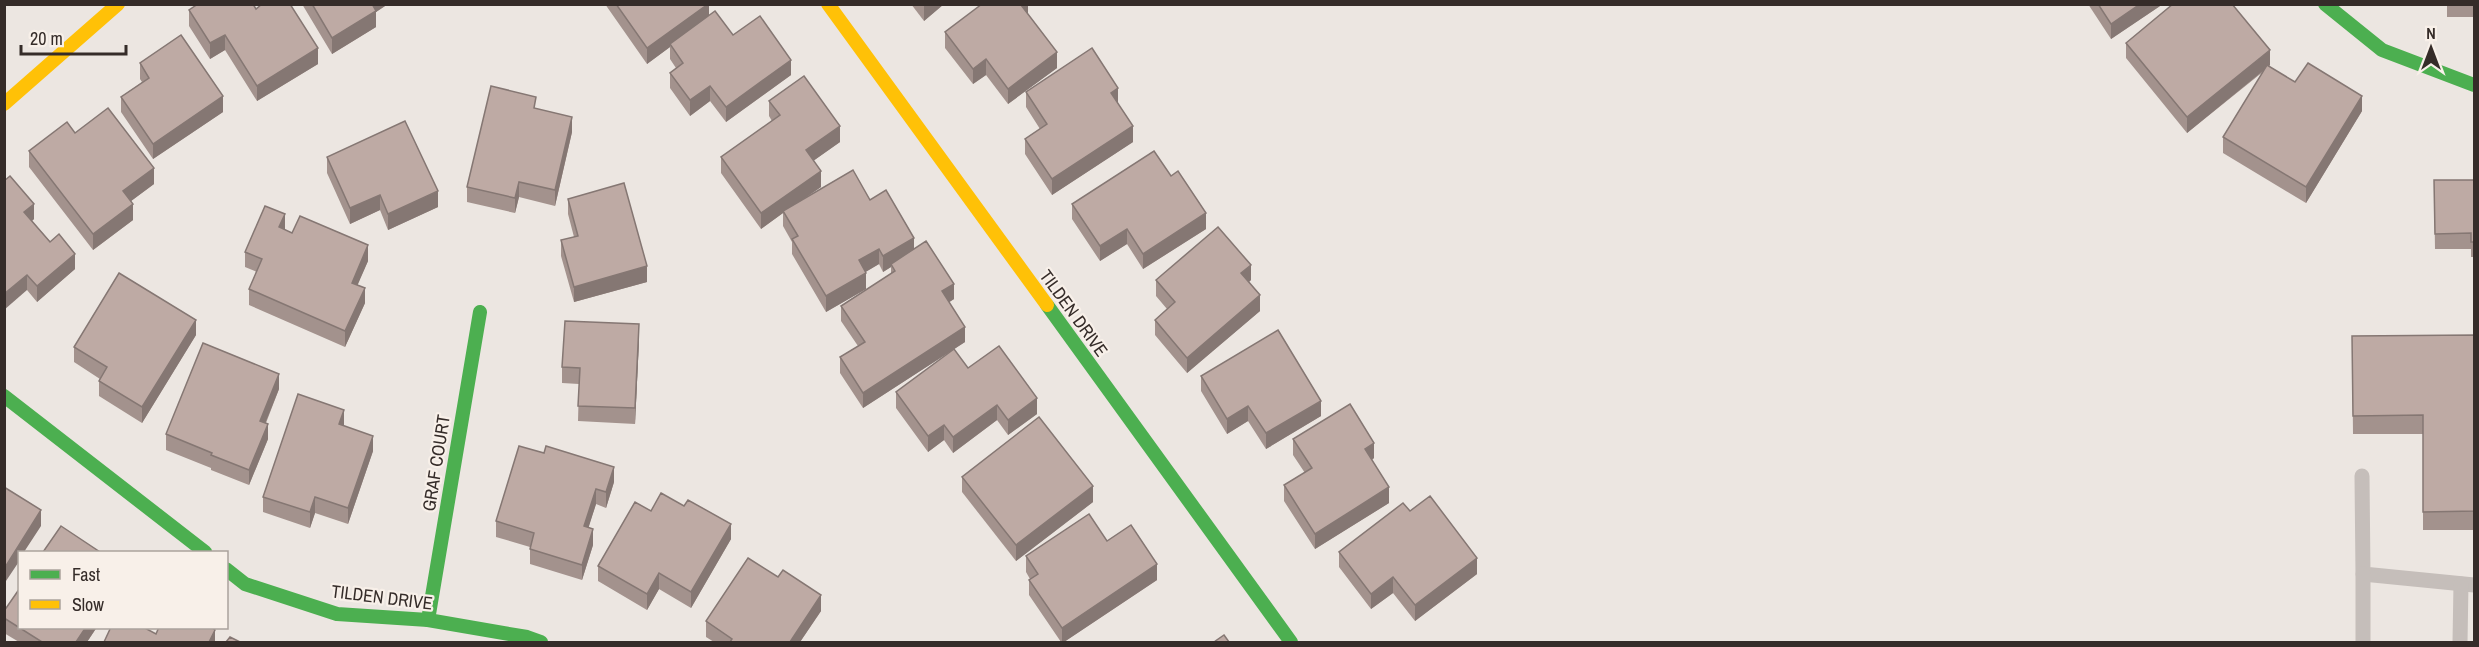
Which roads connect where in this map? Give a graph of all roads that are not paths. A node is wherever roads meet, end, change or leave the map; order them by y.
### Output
1 (117, 4) edge
2 (828, 4) edge
3 (2325, 4) edge
4 (2475, 85) edge
5 (4, 104) edge
6 (480, 312) dead end
7 (4, 396) edge
8 (2362, 476) dead end
9 (204, 551) edge
10 (228, 571) edge
11 (2363, 574) junction
12 (2468, 584) edge
13 (428, 620) junction
14 (541, 642) edge
15 (1291, 642) edge
16 (2363, 642) edge
17 (2460, 642) edge

1 - 5 street
2 - 15 street, TILDEN DRIVE
3 - 4 street
6 - 13 street, GRAF COURT
7 - 9 street
8 - 11 lane
10 - 13 street, TILDEN DRIVE
11 - 12 lane
11 - 16 lane
12 - 17 lane
13 - 14 street, TILDEN DRIVE

